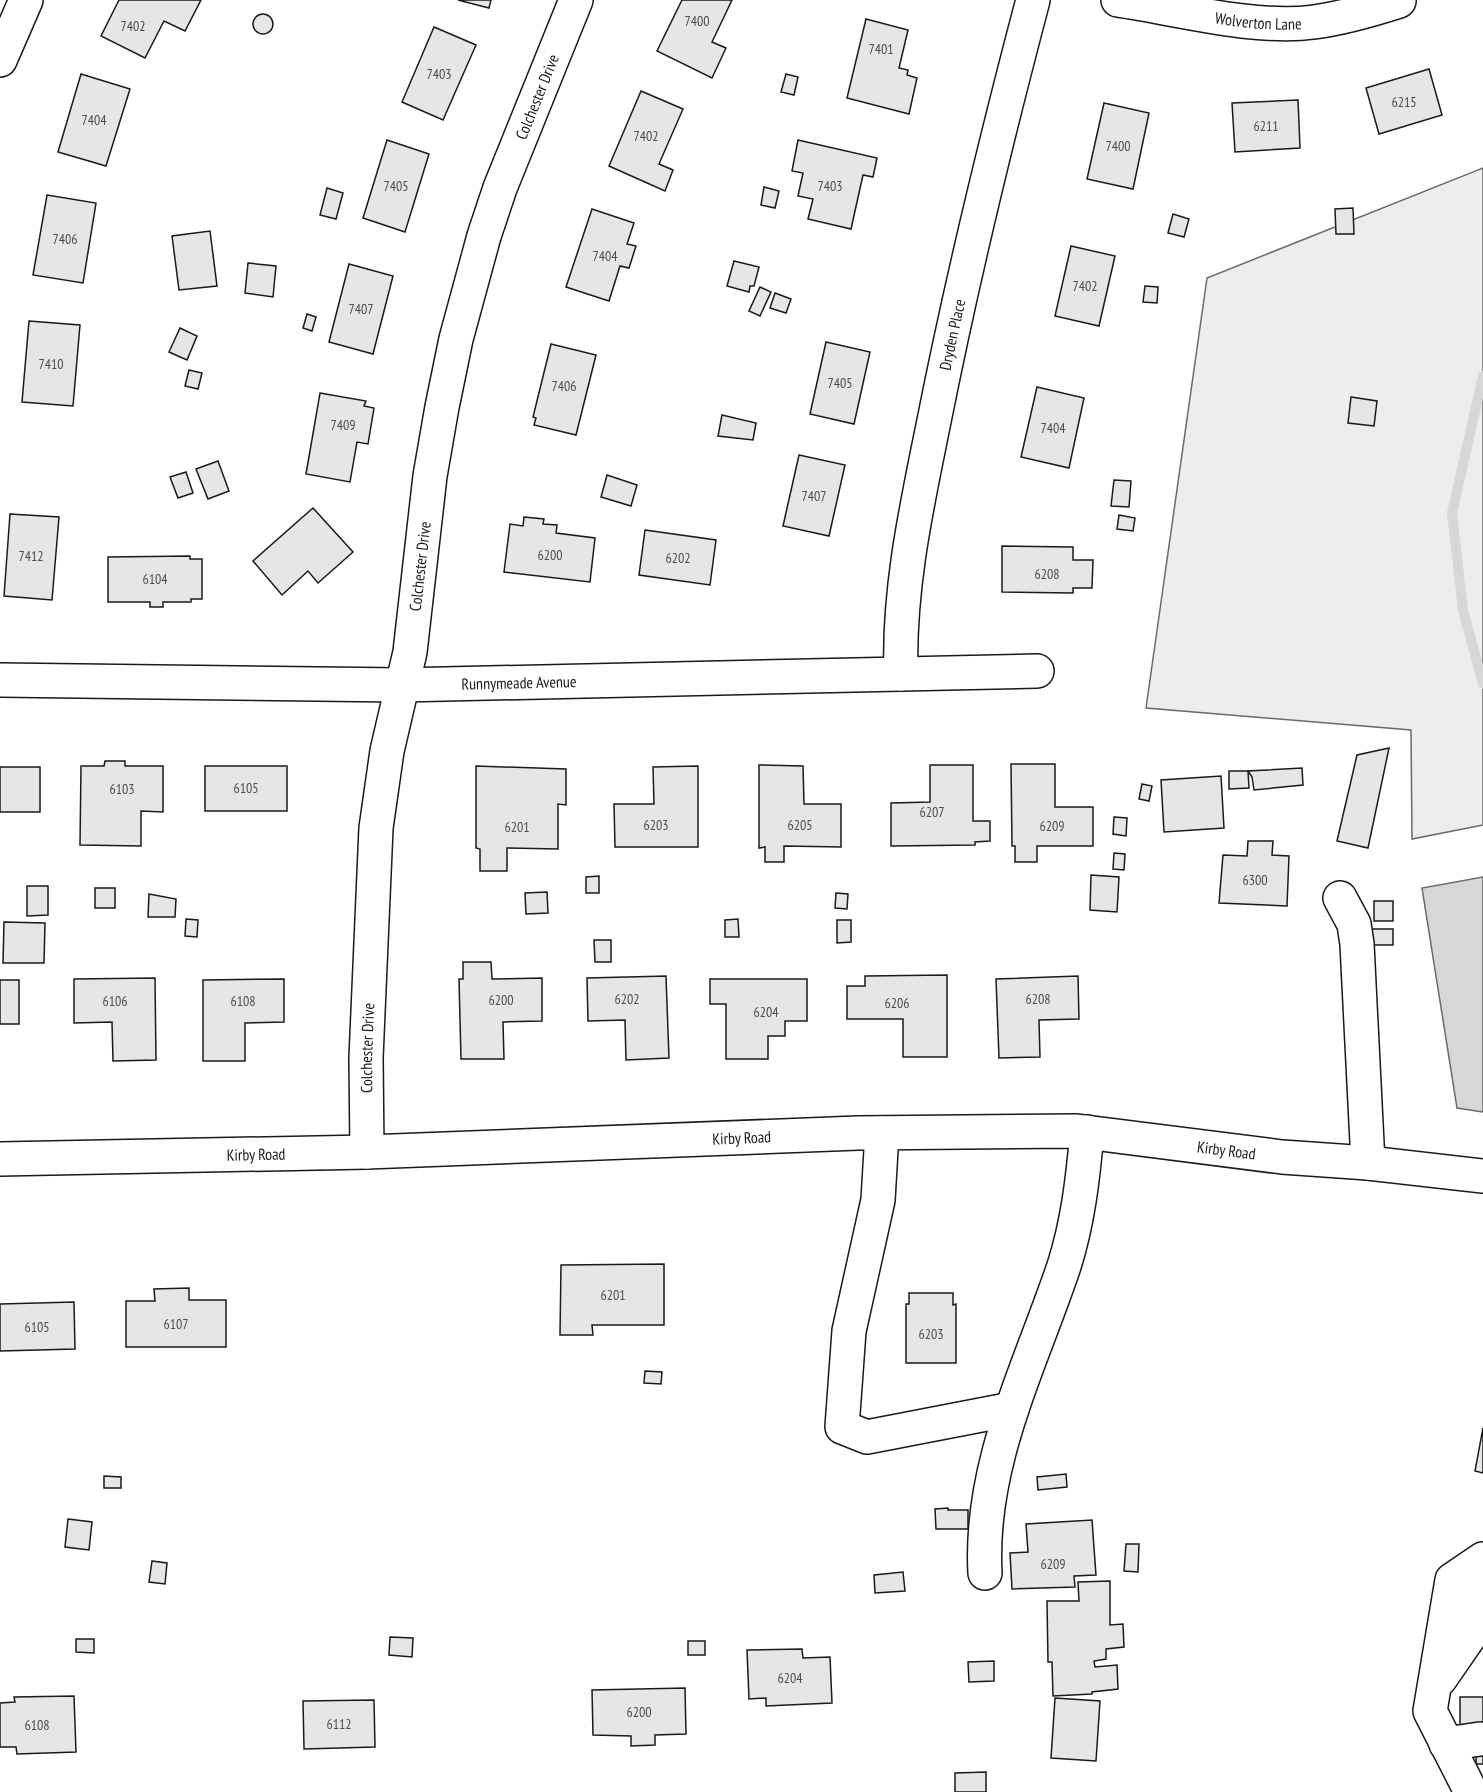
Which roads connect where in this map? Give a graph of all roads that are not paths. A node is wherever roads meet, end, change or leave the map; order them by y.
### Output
1 (26, 0) edge
2 (576, 0) edge
3 (1033, 0) edge
4 (1118, 0) edge
5 (1399, 1) edge
6 (0, 60) edge
7 (1037, 671) dead end
8 (901, 674) junction
9 (0, 680) edge
10 (401, 685) junction
11 (1340, 898) dead end
12 (1087, 1132) junction
13 (882, 1133) junction
14 (367, 1152) junction
15 (0, 1159) edge
16 (1368, 1163) junction
17 (1483, 1176) edge
18 (1012, 1409) junction
19 (1483, 1559) edge
20 (985, 1573) dead end
21 (1483, 1580) edge
22 (1435, 1686) junction
23 (1480, 1739) dead end
24 (1446, 1744) junction
25 (1472, 1792) edge

1 - 6 street
2 - 10 street, Colchester Drive
3 - 8 street, Dryden Place
4 - 5 street, Wolverton Lane
7 - 8 street, Runnymeade Avenue
8 - 10 street, Runnymeade Avenue
9 - 10 street, Runnymeade Avenue
10 - 14 street, Colchester Drive
11 - 16 street
12 - 13 street, Kirby Road
12 - 16 street, Kirby Road
12 - 18 street
13 - 14 street, Kirby Road
13 - 18 street
14 - 15 street, Kirby Road
16 - 17 street, Kirby Road
18 - 20 street
19 - 22 street
21 - 22 street
22 - 24 street
23 - 24 street
24 - 25 street

